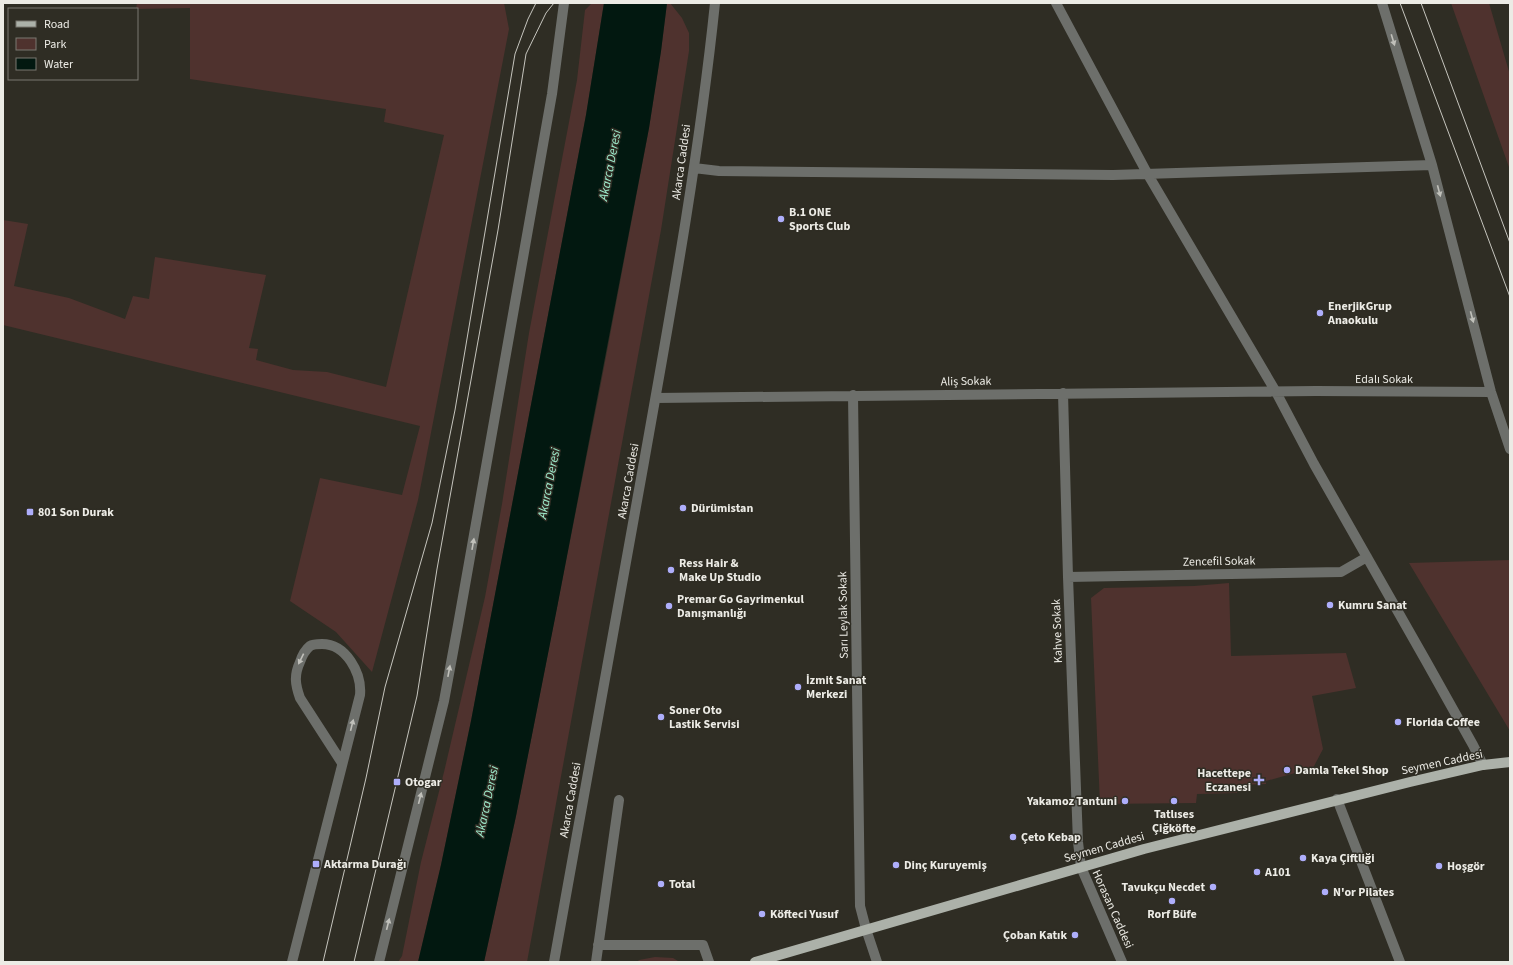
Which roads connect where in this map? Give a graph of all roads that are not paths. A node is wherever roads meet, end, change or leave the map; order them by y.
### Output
1 (564, 3) edge
2 (714, 3) edge
3 (1056, 3) edge
4 (1382, 3) edge
5 (1432, 165) junction
6 (694, 168) junction
7 (1147, 173) junction
8 (1276, 392) junction
9 (1491, 392) junction
10 (1063, 393) junction
11 (853, 396) junction
12 (656, 398) junction
13 (1510, 449) edge
14 (1367, 557) junction
15 (1068, 577) junction
16 (1510, 762) edge
17 (342, 763) junction
18 (1483, 765) junction
19 (1338, 799) junction
20 (619, 800) dead end
21 (1080, 867) junction
22 (866, 929) junction
23 (598, 945) junction
24 (292, 962) edge
25 (379, 962) edge
26 (554, 962) edge
27 (596, 962) edge
28 (709, 962) edge
29 (755, 962) edge
30 (877, 962) edge
31 (1122, 962) edge
32 (1400, 962) edge

25 -> 1 street
2 - 6 street, Akarca Caddesi
3 - 7 street
4 -> 5 street
5 - 7 street
5 -> 9 street
6 - 7 street
6 - 12 street, Akarca Caddesi
7 - 8 street
8 - 9 street, Edalı Sokak
8 - 10 street, Aliş Sokak
8 - 14 street
9 - 13 street
10 - 11 street, Aliş Sokak
10 - 15 street, Kahve Sokak
11 - 12 street, Aliş Sokak
11 - 22 street, Sarı Leylak Sokak
12 - 26 street, Akarca Caddesi
14 - 15 street, Zencefil Sokak
14 - 18 street
15 - 21 street, Kahve Sokak
16 - 18 main road, Seymen Caddesi
17 -> 17 street
17 - 24 street
18 - 19 main road, Seymen Caddesi
19 - 21 main road, Seymen Caddesi
19 - 32 street
20 - 23 street
21 - 22 main road, Seymen Caddesi
21 - 31 street, Horasan Caddesi
22 - 29 main road, Seymen Caddesi
22 - 30 street, Sarı Leylak Sokak
23 - 27 street
23 - 28 street

